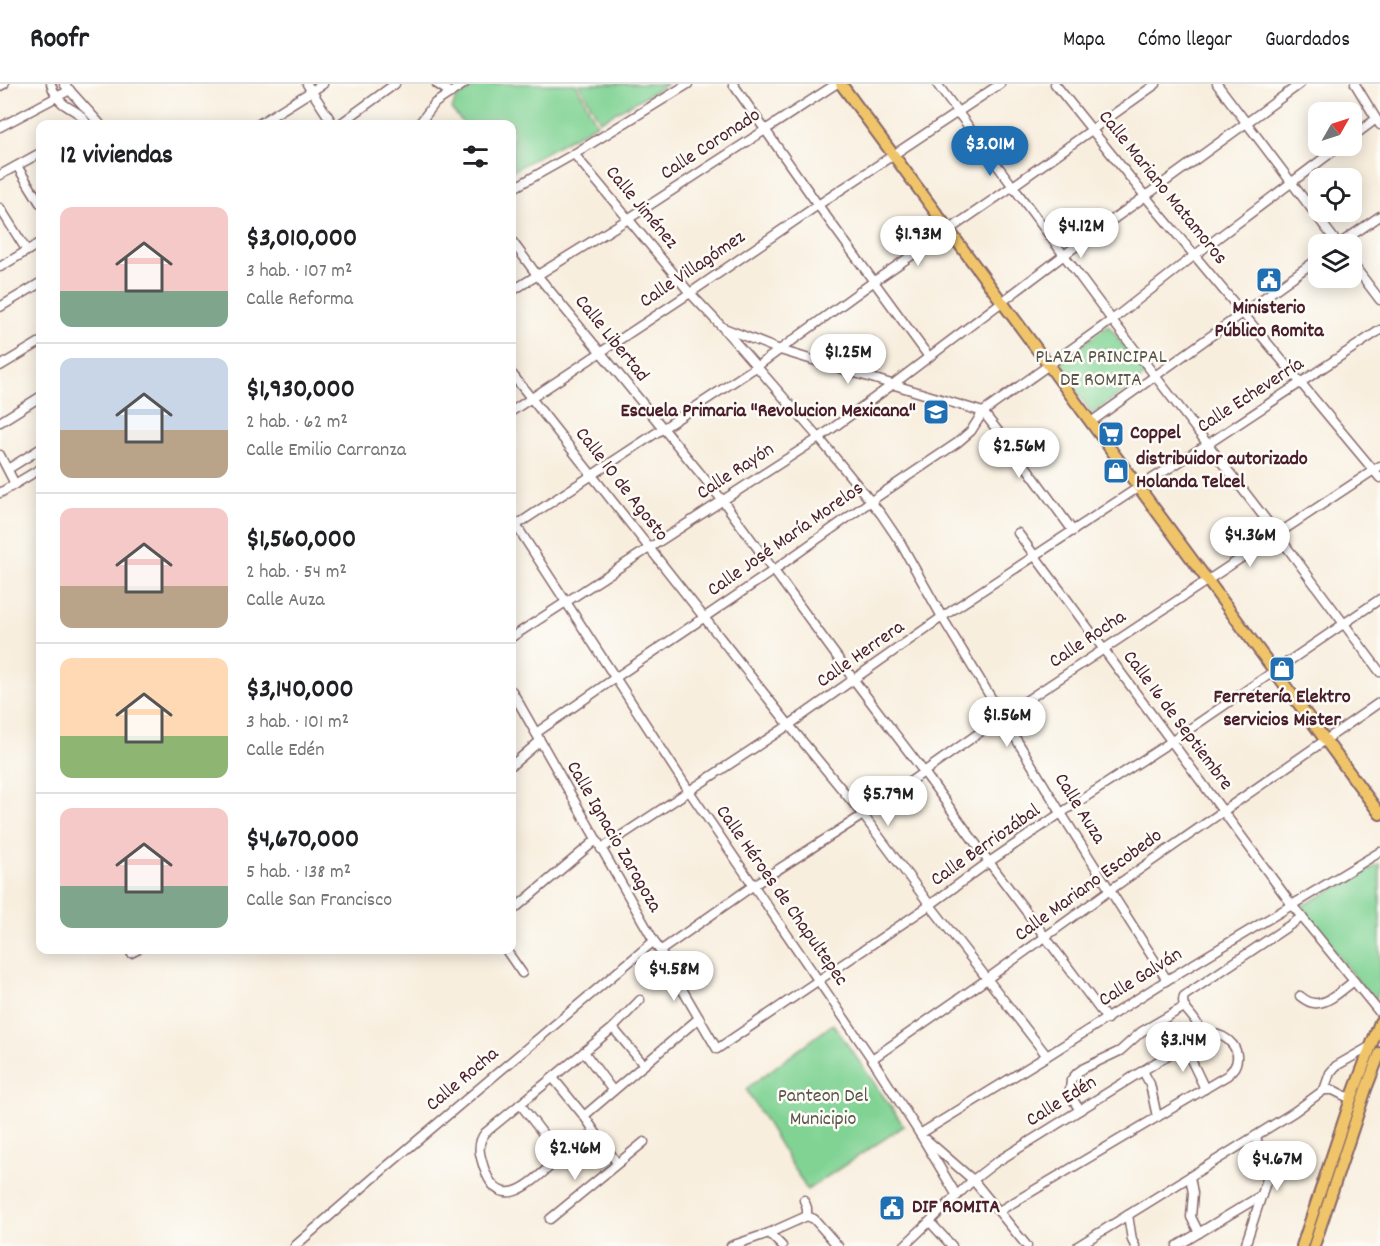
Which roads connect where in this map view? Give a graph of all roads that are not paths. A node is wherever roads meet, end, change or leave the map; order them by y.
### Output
1 (51, 84) edge
2 (324, 84) edge
3 (395, 84) edge
4 (437, 84) edge
5 (464, 84) edge
6 (688, 84) edge
7 (734, 84) edge
8 (838, 84) edge
9 (937, 84) edge
10 (1000, 84) edge
11 (1055, 84) edge
12 (1156, 84) edge
13 (1216, 84) edge
14 (1300, 84) edge
15 (1355, 84) edge
16 (67, 87) edge
17 (1143, 87) edge
18 (310, 88) edge
19 (451, 93) junction
20 (57, 96) junction
21 (958, 112) junction
22 (88, 120) edge
23 (90, 120) edge
24 (265, 120) edge
25 (330, 120) edge
26 (346, 120) edge
27 (424, 120) edge
28 (1378, 122) edge
29 (1246, 124) junction
30 (0, 128) edge
31 (1092, 129) junction
32 (766, 130) junction
33 (1362, 131) edge
34 (574, 154) junction
35 (36, 155) edge
36 (893, 155) junction
37 (1327, 156) edge
38 (18, 166) junction
39 (0, 176) edge
40 (1291, 183) junction
41 (1013, 186) junction
42 (516, 187) edge
43 (36, 193) edge
44 (1145, 196) junction
45 (818, 205) junction
46 (0, 208) edge
47 (1380, 216) edge
48 (628, 219) junction
49 (949, 230) junction
50 (1330, 234) edge
51 (1353, 234) edge
52 (36, 245) edge
53 (516, 246) edge
54 (27, 251) junction
55 (1064, 255) junction
56 (1195, 255) junction
57 (1308, 266) edge
58 (0, 267) edge
59 (537, 275) junction
60 (1362, 276) edge
61 (873, 282) junction
62 (36, 285) edge
63 (516, 288) edge
64 (690, 293) junction
65 (1380, 300) edge
66 (1002, 302) junction
67 (0, 307) edge
68 (1244, 313) junction
69 (1112, 320) junction
70 (723, 328) junction
71 (1380, 330) edge
72 (36, 344) edge
73 (780, 350) junction
74 (600, 352) junction
75 (929, 357) junction
76 (0, 366) edge
77 (1048, 366) junction
78 (756, 367) junction
79 (1155, 376) junction
80 (516, 379) edge
81 (1301, 383) junction
82 (892, 385) junction
83 (531, 398) junction
84 (36, 400) edge
85 (516, 408) edge
86 (983, 412) junction
87 (0, 422) edge
88 (1091, 422) junction
89 (663, 428) junction
90 (819, 438) junction
91 (1208, 444) junction
92 (36, 452) edge
93 (0, 455) edge
94 (1377, 468) edge
95 (8, 469) junction
96 (36, 471) edge
97 (592, 475) junction
98 (1380, 478) edge
99 (15, 484) junction
100 (1139, 486) junction
101 (0, 493) edge
102 (723, 501) junction
103 (871, 501) junction
104 (516, 522) edge
105 (516, 528) edge
106 (1073, 531) junction
107 (1018, 532) dead end
108 (1277, 534) junction
109 (650, 548) junction
110 (1036, 556) junction
111 (774, 570) junction
112 (1208, 580) junction
113 (1380, 599) edge
114 (566, 602) junction
115 (704, 617) junction
116 (942, 618) junction
117 (1344, 623) junction
118 (516, 634) edge
119 (1104, 650) junction
120 (1274, 670) junction
121 (1380, 672) edge
122 (615, 678) junction
123 (854, 680) junction
124 (516, 699) edge
125 (1380, 702) edge
126 (1003, 716) junction
127 (789, 725) junction
128 (538, 737) junction
129 (1325, 740) junction
130 (1172, 741) junction
131 (516, 761) edge
132 (924, 772) junction
133 (689, 791) junction
134 (1223, 811) junction
135 (1061, 813) junction
136 (1380, 814) edge
137 (863, 815) junction
138 (596, 840) junction
139 (601, 849) junction
140 (1380, 852) edge
141 (989, 862) junction
142 (754, 885) junction
143 (1110, 890) junction
144 (930, 905) junction
145 (1292, 905) junction
146 (516, 908) edge
147 (1302, 917) junction
148 (1046, 936) junction
149 (654, 941) junction
150 (660, 951) junction
151 (509, 954) edge
152 (522, 973) dead end
153 (987, 979) junction
154 (1167, 980) junction
155 (820, 981) junction
156 (1354, 981) junction
157 (1300, 996) dead end
158 (640, 1000) dead end
159 (1185, 1007) junction
160 (1380, 1013) edge
161 (699, 1018) junction
162 (1107, 1018) junction
163 (1380, 1022) edge
164 (613, 1028) junction
165 (1201, 1036) junction
166 (1184, 1046) junction
167 (717, 1049) joint
168 (1375, 1050) edge
169 (584, 1052) junction
170 (1047, 1056) junction
171 (872, 1059) junction
172 (644, 1065) junction
173 (1143, 1071) junction
174 (553, 1078) junction
175 (1205, 1089) junction
176 (1324, 1090) junction
177 (614, 1091) junction
178 (1351, 1099) junction
179 (520, 1104) junction
180 (1080, 1110) junction
181 (584, 1116) junction
182 (1157, 1117) junction
183 (594, 1132) junction
184 (920, 1134) junction
185 (1256, 1136) junction
186 (644, 1142) dead end
187 (561, 1157) junction
188 (617, 1164) junction
189 (1190, 1177) junction
190 (973, 1180) junction
191 (1262, 1195) junction
192 (957, 1196) junction
193 (804, 1200) dead end
194 (999, 1211) junction
195 (1128, 1215) junction
196 (807, 1216) junction
197 (550, 1219) dead end
198 (930, 1222) junction
199 (770, 1233) junction
200 (1199, 1233) junction
201 (296, 1246) edge
202 (731, 1246) edge
203 (782, 1246) edge
204 (838, 1246) edge
205 (904, 1246) edge
206 (952, 1246) edge
207 (1027, 1246) edge
208 (1078, 1246) edge
209 (1135, 1246) edge
210 (1177, 1246) edge
211 (1245, 1246) edge
212 (1302, 1246) edge
213 (1314, 1246) edge

1 - 20 street
2 - 18 street
3 - 26 street
4 - 19 street
5 - 19 street
6 - 34 street
7 - 32 street
8 - 32 street, Calle Coronado
8 - 36 main road
9 - 21 street
10 - 21 street, Calle Villagómez
11 - 31 street, Calle Mariano Matamoros
12 - 17 street
13 - 29 street
14 - 29 street, Calle Rayón
15 - 28 street
16 - 20 street
16 - 23 street
17 - 31 street
18 - 24 street
18 - 25 street
19 - 27 street
20 - 22 street
20 - 30 street
21 - 36 street, Calle Villagómez
21 - 41 street
28 - 33 street
29 - 40 street
29 - 44 street, Calle Rayón
31 - 41 street
31 - 44 street, Calle Mariano Matamoros
32 - 45 street
32 - 48 street, Calle Coronado
34 - 42 street
34 - 48 street, Calle Jiménez
35 - 38 street
36 - 45 street, Calle Villagómez
36 - 49 main road
37 - 40 street, Calle José María Morelos
38 - 39 street
38 - 43 street
40 - 50 street
40 - 56 street, Calle José María Morelos
41 - 49 street
41 - 55 street
44 - 55 street, Calle Rayón
44 - 56 street, Calle Mariano Matamoros
45 - 61 street
45 - 64 street, Calle Villagómez
46 - 54 street
47 - 51 street
48 - 59 street, Calle Coronado
48 - 64 street, Calle Jiménez
49 - 61 street
49 - 66 main road
52 - 54 street
53 - 59 street, Calle Libertad
54 - 58 street
55 - 66 street, Calle Rayón
55 - 69 street
56 - 68 street, Calle Mariano Matamoros
56 - 69 street, Calle José María Morelos
57 - 68 street
59 - 63 street, Calle Coronado
59 - 74 street, Calle Libertad
60 - 65 street
61 - 73 street
61 - 75 street
62 - 67 street
64 - 70 street, Calle Jiménez
64 - 74 street, Calle Villagómez
66 - 75 street, Calle Rayón
66 - 77 main road
68 - 79 street
68 - 81 street, Calle Mariano Matamoros
69 - 77 street, Calle José María Morelos
69 - 79 street
70 - 73 street
70 - 78 street, Calle Jiménez
71 - 81 street, Calle Echeverría
72 - 76 street
73 - 78 street
73 - 82 street
74 - 83 street, Calle Villagómez
74 - 89 street, Calle Libertad
75 - 82 street, Calle Rayón
77 - 86 street, Calle José María Morelos
77 - 88 main road
78 - 89 street
78 - 90 street, Calle Jiménez
79 - 88 street
79 - 91 street
80 - 83 street, Calle 10 de Agosto
81 - 91 street, Calle Echeverría
81 - 94 street, Calle Mariano Matamoros
82 - 86 street
82 - 90 street, Calle Rayón
83 - 85 street, Calle Villagómez
83 - 97 street, Calle 10 de Agosto
84 - 87 street
86 - 103 street, Calle José María Morelos
86 - 106 street
88 - 100 main road
89 - 97 street
89 - 102 street, Calle Libertad
90 - 102 street, Calle Rayón
90 - 103 street, Calle Jiménez
91 - 100 street, Calle Echeverría
91 - 108 street
92 - 95 street
93 - 95 street
94 - 98 street, Calle Mariano Matamoros
94 - 108 street, Calle Rocha
95 - 99 street
96 - 99 street
97 - 104 street
97 - 109 street, Calle 10 de Agosto
99 - 101 street
100 - 106 street, Calle Herrera
100 - 112 main road
102 - 109 street, Calle Rayón
102 - 111 street, Calle Libertad
103 - 111 street, Calle José María Morelos
103 - 116 street, Calle Auza
105 - 114 street, Calle Héroes de Chapultepec
106 - 110 street, Calle Herrera
107 - 110 street, Calle 16 de Septiembre
108 - 112 street, Calle Rocha
108 - 117 street
109 - 114 street, Calle Rayón
109 - 115 street, Calle 10 de Agosto
110 - 116 street, Calle Herrera
110 - 119 street, Calle 16 de Septiembre
111 - 115 street, Calle José María Morelos
111 - 123 street, Calle Libertad
112 - 119 street, Calle Rocha
112 - 120 main road
113 - 117 street, Calle Berriozábal
114 - 118 street, Calle Rayón
114 - 122 street, Calle Héroes de Chapultepec
115 - 122 street, Calle José María Morelos
115 - 127 street, Calle 10 de Agosto
116 - 123 street, Calle Herrera
116 - 126 street, Calle Auza
117 - 120 street, Calle Berriozábal
117 - 121 street
119 - 126 street, Calle Rocha
119 - 130 street, Calle 16 de Septiembre
120 - 129 main road
120 - 130 street, Calle Berriozábal
122 - 128 street, Calle José María Morelos
122 - 133 street, Calle Héroes de Chapultepec
123 - 127 street, Calle Herrera
123 - 132 street, Calle Libertad
124 - 128 street, Calle Ignacio Zaragoza
125 - 129 street, Calle Mariano Escobedo
126 - 132 street, Calle Rocha
126 - 135 street, Calle Auza
127 - 133 street, Calle Herrera
127 - 137 street, Calle 10 de Agosto
128 - 131 street, Calle José María Morelos
128 - 138 street, Calle Ignacio Zaragoza
129 - 134 street, Calle Mariano Escobedo
129 - 136 main road
130 - 134 street, Calle 16 de Septiembre
130 - 135 street, Calle Berriozábal
132 - 137 street, Calle Rocha
132 - 141 street, Calle Libertad
133 - 139 street, Calle Herrera
133 - 142 street, Calle Héroes de Chapultepec
134 - 143 street, Calle Mariano Escobedo
134 - 145 street, Calle 16 de Septiembre
135 - 141 street, Calle Berriozábal
135 - 143 street, Calle Auza
137 - 142 street, Calle Rocha
137 - 144 street, Calle 10 de Agosto
138 - 139 street, Calle Ignacio Zaragoza
138 - 146 street
139 - 149 street, Calle Ignacio Zaragoza
140 - 145 street, Calle Galván
141 - 144 street, Calle Berriozábal
141 - 148 street, Calle Libertad
142 - 150 street, Calle Rocha
142 - 155 street, Calle Héroes de Chapultepec
143 - 148 street, Calle Mariano Escobedo
143 - 154 street, Calle Auza
144 - 153 street, Calle 10 de Agosto
144 - 155 street, Calle Berriozábal
145 - 147 street, Calle 16 de Septiembre
145 - 154 street, Calle Galván
147 - 156 street, Calle 16 de Septiembre
147 - 159 street
148 - 153 street, Calle Mariano Escobedo
148 - 162 street, Calle Libertad
149 - 150 street, Calle Ignacio Zaragoza
149 - 201 street, Calle Rocha
150 - 161 street, Calle Ignacio Zaragoza
151 - 152 street
153 - 170 street, Calle 10 de Agosto
153 - 171 street, Calle Mariano Escobedo
154 - 162 street, Calle Galván
155 - 167 street, Calle Berriozábal
155 - 171 street, Calle Héroes de Chapultepec
156 - 157 street
156 - 160 street, Calle 16 de Septiembre
158 - 164 street
159 - 165 street
159 - 180 street
161 - 167 street, Calle Ignacio Zaragoza
161 - 172 street
162 - 170 street, Calle Galván
163 - 168 main road
164 - 169 street
164 - 172 street
165 - 166 street, Calle Edén
165 - 175 street
166 - 173 street, Calle Edén
166 - 175 street
168 - 176 street
168 - 178 main road
168 - 213 main road
169 - 174 street
169 - 177 street
170 - 184 street, Calle Galván
171 - 184 street, Calle Héroes de Chapultepec
172 - 177 street
173 - 180 street, Calle Edén
173 - 182 street
174 - 179 street
174 - 181 street
175 - 182 street
176 - 178 street
176 - 185 street
177 - 181 street
178 - 212 main road
179 - 187 street
179 - 187 street
180 - 190 street, Calle Edén
181 - 183 street
182 - 194 street
183 - 187 street
183 - 188 street
184 - 190 street
184 - 192 street
185 - 189 street
185 - 191 street
186 - 188 street
188 - 197 street
189 - 195 street
189 - 200 street
190 - 192 street, Calle Edén
190 - 194 street
191 - 200 street
191 - 211 street
192 - 198 street, Calle Edén
193 - 196 street
194 - 207 street
195 - 208 street
195 - 209 street
196 - 199 street
196 - 204 street
198 - 205 street, Calle Edén
198 - 206 street
199 - 202 street
199 - 203 street
200 - 210 street

